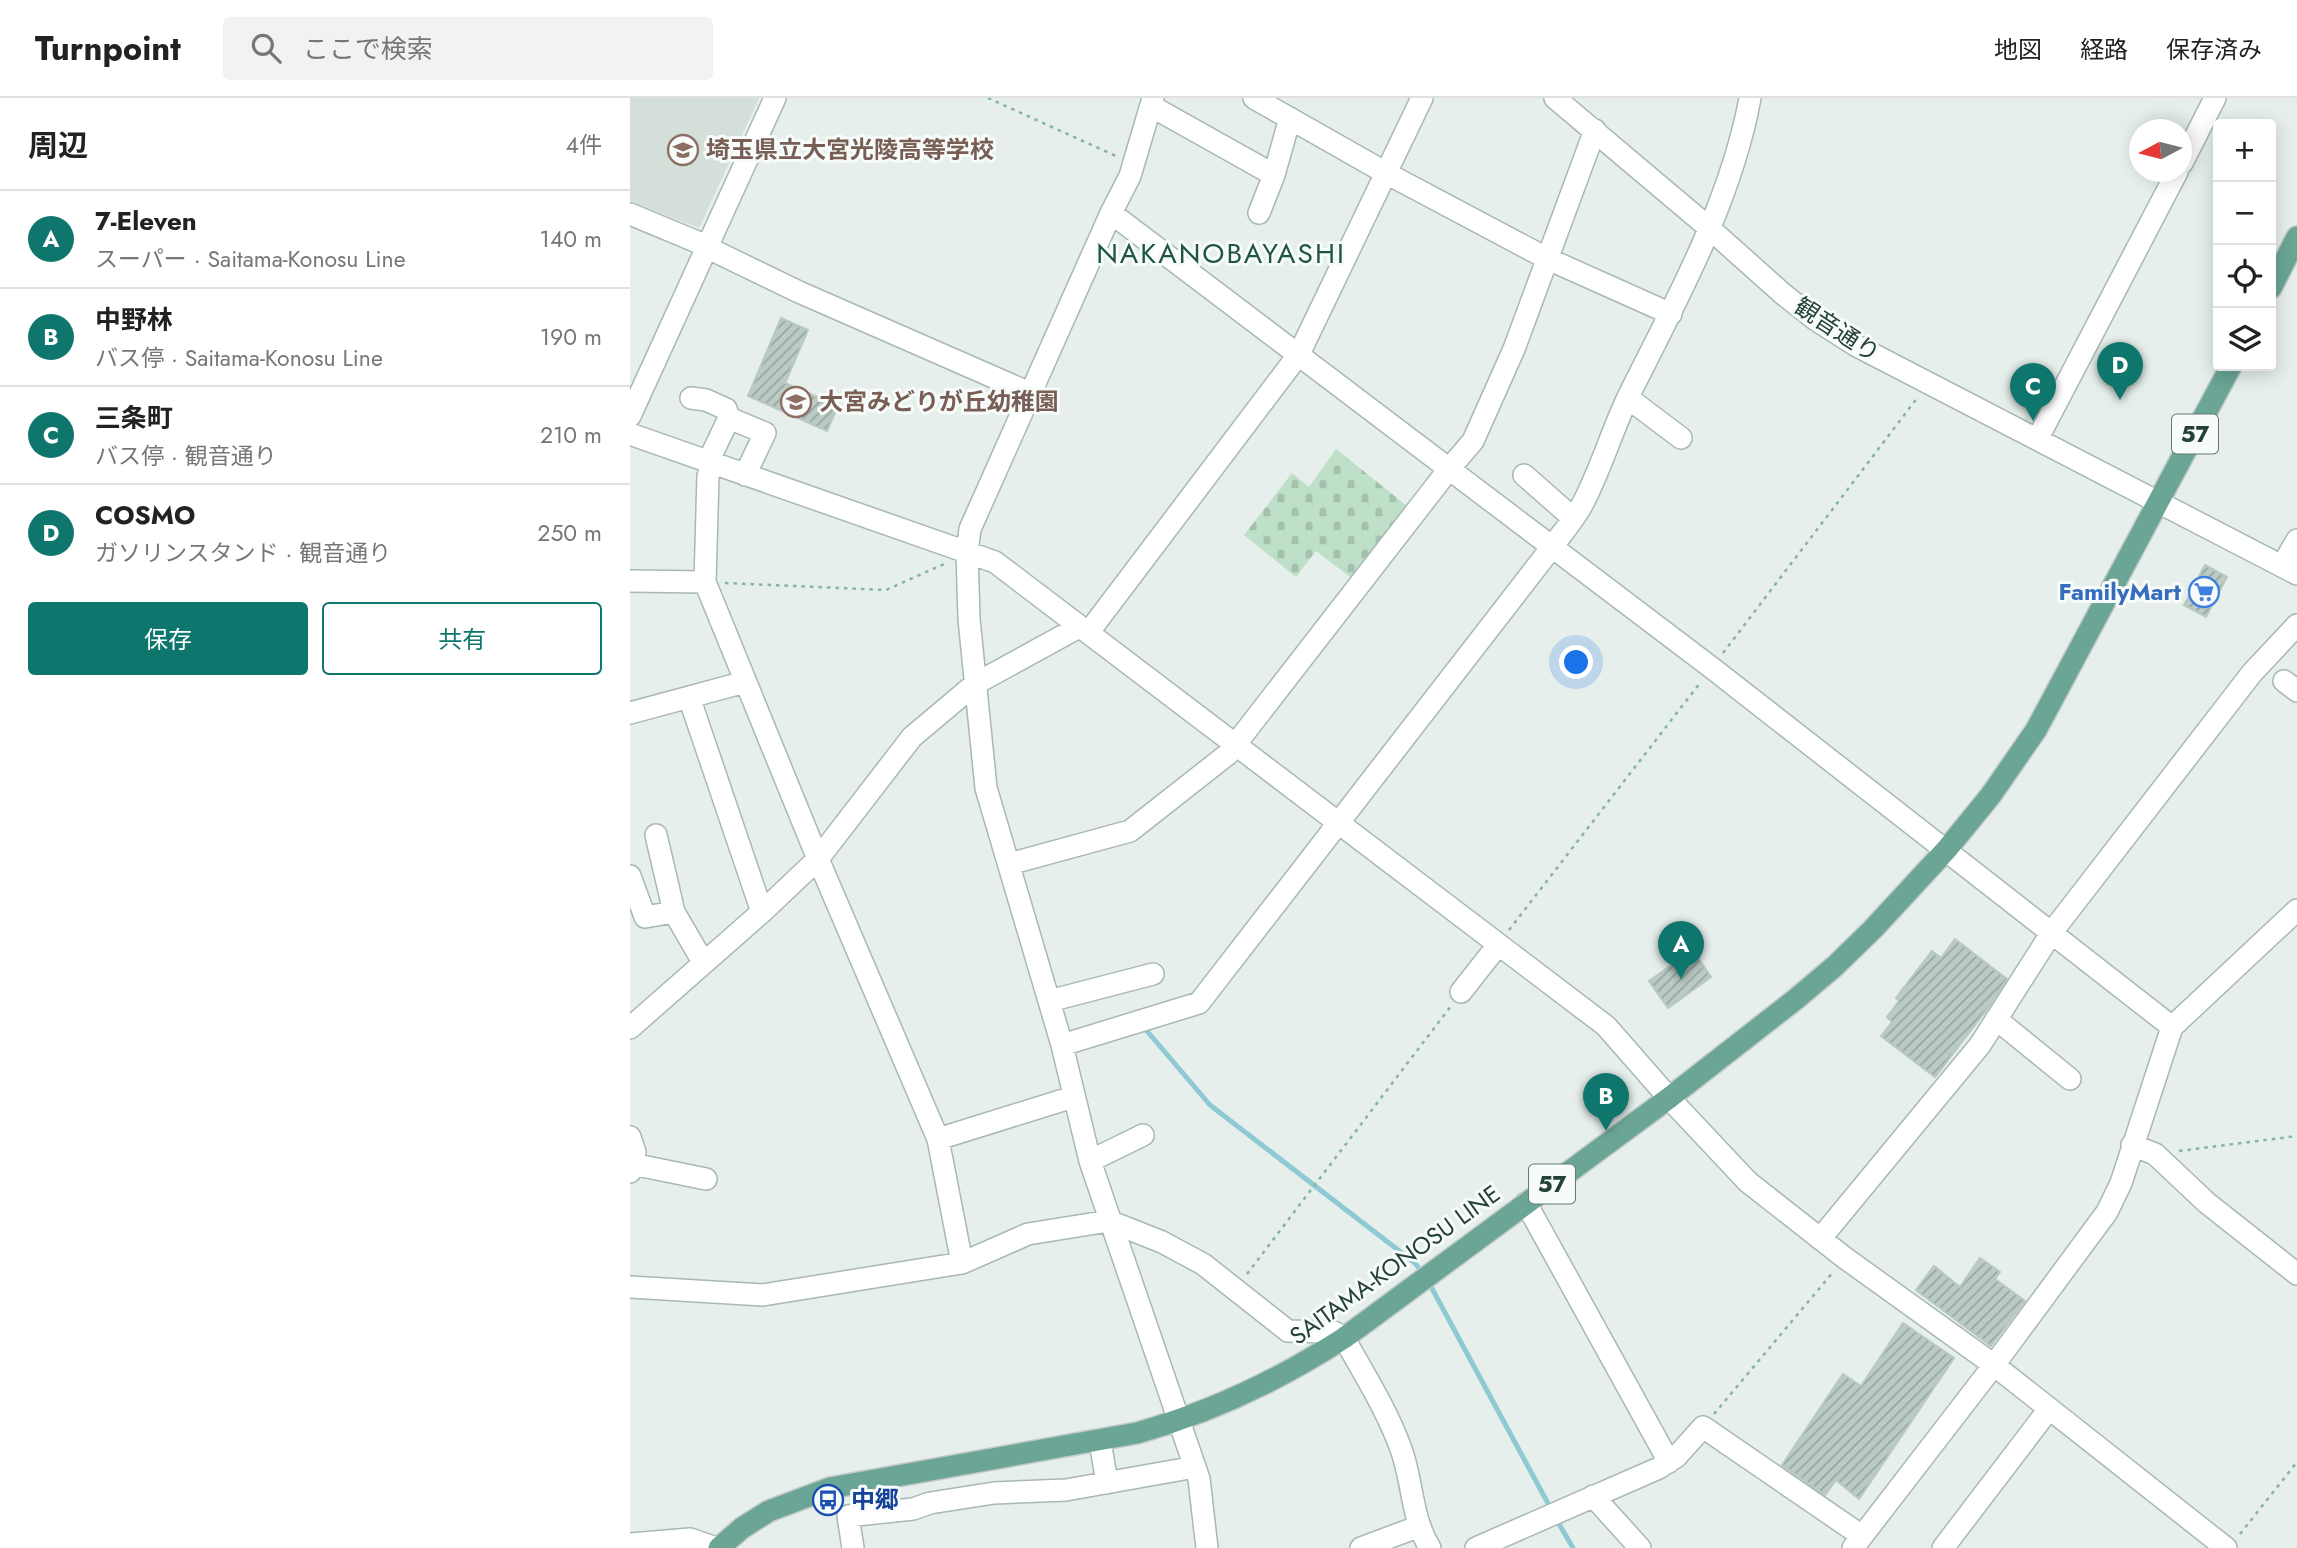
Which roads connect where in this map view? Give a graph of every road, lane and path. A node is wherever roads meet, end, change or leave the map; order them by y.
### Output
1 (775, 98) edge
2 (988, 98) edge
3 (1254, 98) edge
4 (1422, 98) edge
5 (1555, 98) edge
6 (1750, 98) edge
7 (2215, 98) edge
8 (1152, 102) edge
9 (1282, 108) edge
10 (1595, 130) junction
11 (2192, 143) edge
12 (1134, 164) junction
13 (1386, 173) junction
14 (1274, 175) junction
15 (2172, 182) edge
16 (1111, 213) junction
17 (1259, 213) dead end
18 (630, 214) edge
19 (1708, 227) junction
20 (2297, 237) edge
21 (707, 247) junction
22 (1548, 259) junction
23 (2276, 278) edge
24 (1671, 314) junction
25 (1299, 354) junction
26 (2228, 371) edge
27 (1032, 394) junction
28 (691, 398) dead end
29 (1628, 398) junction
30 (630, 415) edge
31 (730, 418) junction
32 (630, 434) edge
33 (1681, 438) dead end
34 (2038, 438) junction
35 (710, 462) junction
36 (1449, 469) junction
37 (745, 475) junction
38 (1524, 475) dead end
39 (2159, 502) junction
40 (1573, 518) junction
41 (2297, 540) edge
42 (1552, 547) junction
43 (961, 550) junction
44 (2290, 570) edge
45 (630, 581) edge
46 (705, 582) junction
47 (2297, 625) edge
48 (1084, 630) junction
49 (745, 682) junction
50 (975, 684) junction
51 (689, 697) junction
52 (631, 710) edge
53 (1235, 745) junction
54 (1338, 823) junction
55 (656, 835) dead end
56 (1947, 849) junction
57 (818, 859) junction
58 (1009, 864) junction
59 (630, 876) edge
60 (2297, 910) edge
61 (674, 912) junction
62 (762, 912) junction
63 (2052, 932) junction
64 (1498, 944) junction
65 (703, 962) junction
66 (1153, 974) dead end
67 (1461, 992) joint
68 (1049, 1001) junction
69 (1997, 1019) junction
70 (2172, 1027) junction
71 (630, 1028) edge
72 (1062, 1045) junction
73 (2070, 1079) dead end
74 (1073, 1097) junction
75 (1669, 1098) junction
76 (1143, 1135) dead end
77 (2297, 1136) edge
78 (630, 1138) edge
79 (938, 1139) junction
80 (2132, 1145) junction
81 (2155, 1154) junction
82 (1090, 1161) junction
83 (631, 1168) edge
84 (706, 1179) dead end
85 (1526, 1203) junction
86 (1109, 1221) junction
87 (1820, 1239) junction
88 (1845, 1258) junction
89 (962, 1264) junction
90 (2297, 1274) edge
91 (630, 1287) edge
92 (1235, 1290) junction
93 (1344, 1338) junction
94 (1994, 1365) junction
95 (2049, 1409) junction
96 (1180, 1421) junction
97 (1703, 1427) junction
98 (1100, 1441) junction
99 (1669, 1462) junction
100 (2297, 1462) edge
101 (1195, 1467) junction
102 (1107, 1483) junction
103 (1593, 1496) junction
104 (1420, 1527) junction
105 (1858, 1542) edge
106 (2232, 1543) edge
107 (630, 1544) edge
108 (717, 1548) edge
109 (853, 1548) edge
110 (1207, 1548) edge
111 (1362, 1548) edge
112 (1430, 1548) edge
113 (1476, 1548) edge
114 (1640, 1548) edge
115 (1943, 1548) edge

1 - 21 street
2 - 12 path
3 - 9 street
4 - 13 street
5 - 10 street, 観音通り
6 - 19 street
7 - 11 street
8 - 12 street
8 - 14 street
9 - 13 street
9 - 14 street
10 - 19 street, 観音通り
10 - 22 street
12 - 16 street
13 - 22 street
13 - 25 street
14 - 17 street
15 - 34 street
16 - 25 street
16 - 27 street
18 - 21 street
19 - 24 street
19 - 34 street, 観音通り
20 - 23 main road
21 - 27 street
21 - 30 street
22 - 24 street
22 - 36 street
24 - 29 street
25 - 36 street
25 - 48 street
26 - 39 main road, SAITAMA-KONOSU LINE / 57
27 - 43 street
28 - 31 street
29 - 33 street
29 - 40 street
31 - 35 street
31 - 37 street
32 - 35 street
34 - 39 street, 観音通り
35 - 37 street
35 - 46 street
36 - 42 street
36 - 53 street
37 - 43 street
38 - 40 street
39 - 44 street, 観音通り
39 - 56 main road, SAITAMA-KONOSU LINE / 57
40 - 42 street
41 - 44 street
42 - 54 street
42 - 56 street
43 - 46 path
43 - 48 street
43 - 50 street
45 - 46 street
46 - 49 street
47 - 63 street
48 - 50 street
48 - 53 street
49 - 51 street
49 - 57 street
50 - 57 street
50 - 58 street
51 - 52 street
51 - 62 street
53 - 54 street
53 - 58 street
54 - 64 street
54 - 72 street
55 - 61 street
56 - 63 street
56 - 75 main road, SAITAMA-KONOSU LINE / 57
57 - 62 street
57 - 79 street
58 - 68 street
59 - 61 street
60 - 70 street
61 - 65 street
62 - 65 street
63 - 69 street
63 - 70 street
64 - 67 street
64 - 75 street
65 - 71 street
66 - 68 street
67 - 92 path
68 - 72 street
69 - 73 street
69 - 87 street
70 - 80 street
72 - 74 street
74 - 79 street
74 - 82 street
75 - 85 main road, SAITAMA-KONOSU LINE / 57
75 - 87 street
76 - 82 street
77 - 81 path
78 - 83 street
79 - 89 street
80 - 81 street
80 - 94 street
81 - 90 street
82 - 86 street
83 - 84 street
85 - 93 main road, SAITAMA-KONOSU LINE / 57
85 - 99 street
86 - 89 street
86 - 92 street
86 - 96 street
87 - 88 street
88 - 94 street
88 - 97 path
89 - 91 street
92 - 93 street
93 - 96 main road, SAITAMA-KONOSU LINE / 57
93 - 104 street
94 - 95 street
94 - 105 street
95 - 106 street
95 - 115 street
96 - 98 main road, SAITAMA-KONOSU LINE / 57
96 - 101 street
97 - 99 street
97 - 105 street
98 - 102 street
98 - 108 main road, SAITAMA-KONOSU LINE / 57
99 - 103 street
100 - 106 path
101 - 102 street
101 - 110 street
102 - 109 street
103 - 113 street
103 - 114 street
104 - 111 street
104 - 112 street
107 - 108 street

